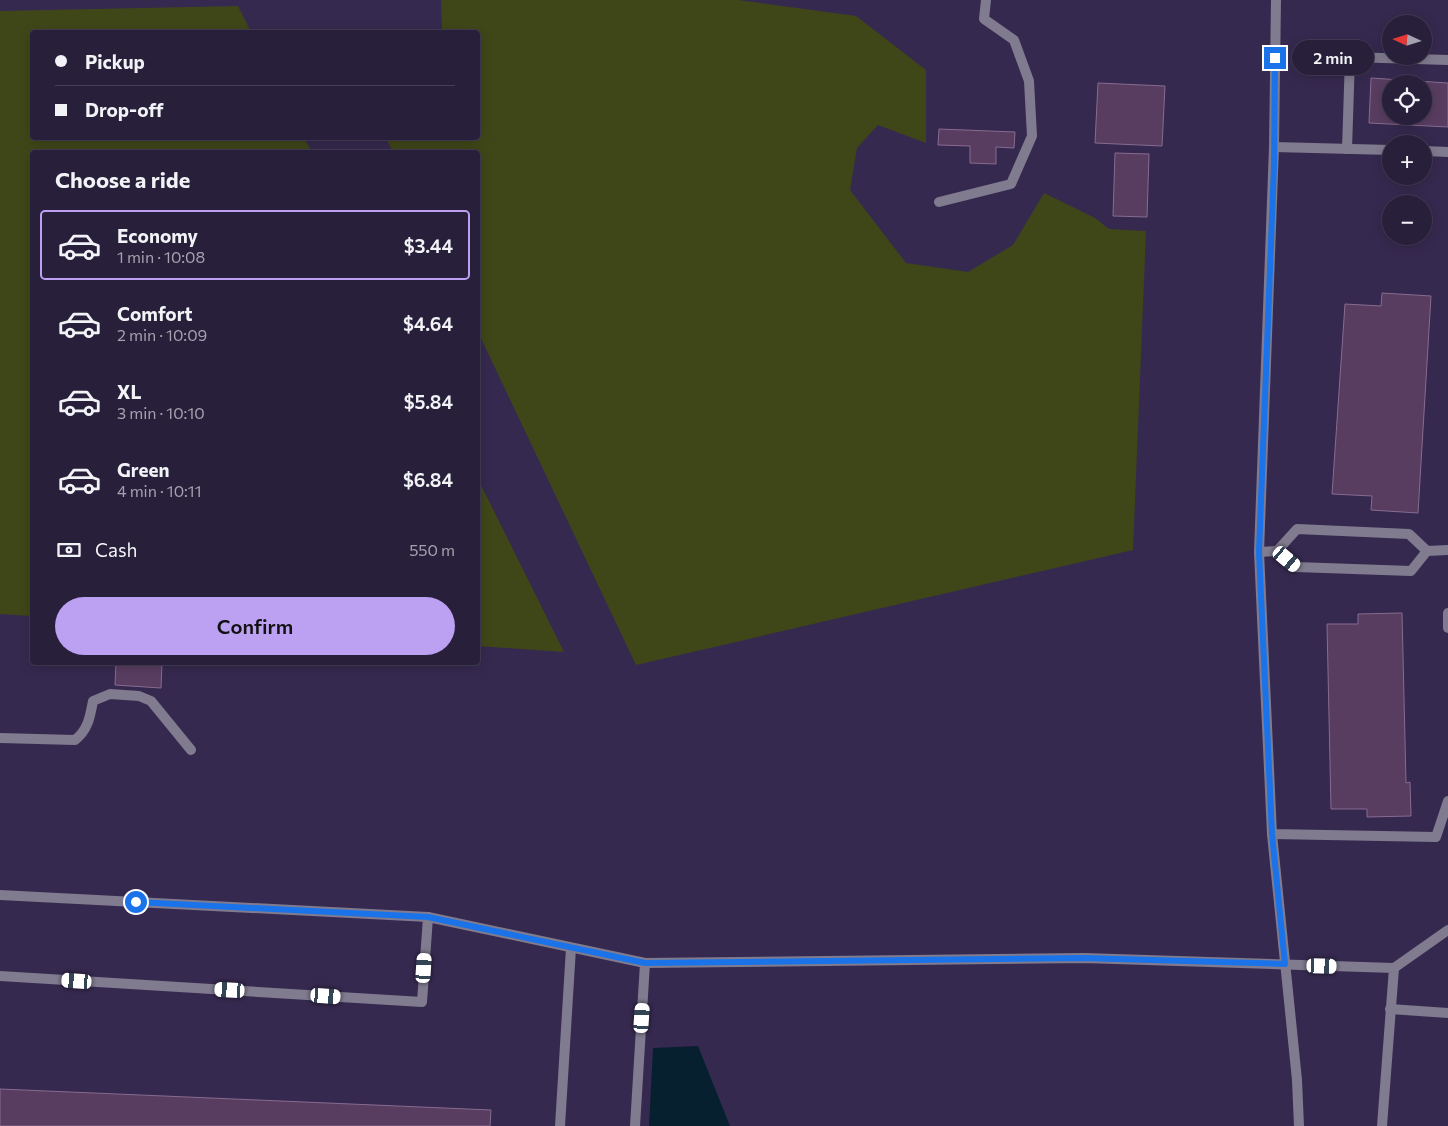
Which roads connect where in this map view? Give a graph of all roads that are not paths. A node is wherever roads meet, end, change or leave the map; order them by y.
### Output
1 (986, 0) edge
2 (1276, 0) edge
3 (1448, 60) edge
4 (1274, 147) junction
5 (1346, 149) junction
6 (1382, 150) edge
7 (1432, 151) edge
8 (1448, 152) edge
9 (939, 202) dead end
10 (1448, 550) edge
11 (1277, 551) junction
12 (1427, 551) junction
13 (1259, 552) junction
14 (1448, 613) edge
15 (1448, 628) edge
16 (0, 738) edge
17 (191, 750) dead end
18 (1448, 801) edge
19 (1272, 834) junction
20 (0, 895) edge
21 (428, 917) junction
22 (1448, 930) edge
23 (571, 948) junction
24 (645, 963) junction
25 (1285, 964) junction
26 (1394, 968) junction
27 (0, 976) edge
28 (1390, 1009) junction
29 (1448, 1013) edge
30 (560, 1126) edge
31 (635, 1126) edge
32 (1299, 1126) edge
33 (1382, 1126) edge

1 - 9 lane
2 - 4 lane
3 - 5 lane
4 - 5 lane
4 - 13 lane
5 - 6 lane
7 - 8 lane
10 - 12 lane
11 - 12 lane
11 - 12 lane
11 - 13 lane
13 - 19 lane
14 - 15 lane
16 - 17 lane
18 - 19 lane
19 - 25 lane
20 - 21 lane
21 - 23 lane
21 - 27 lane
22 - 26 lane
23 - 24 lane
23 - 30 lane
24 - 25 lane
24 - 31 lane
25 - 26 lane
25 - 32 lane
26 - 28 lane
28 - 29 lane
28 - 33 lane

